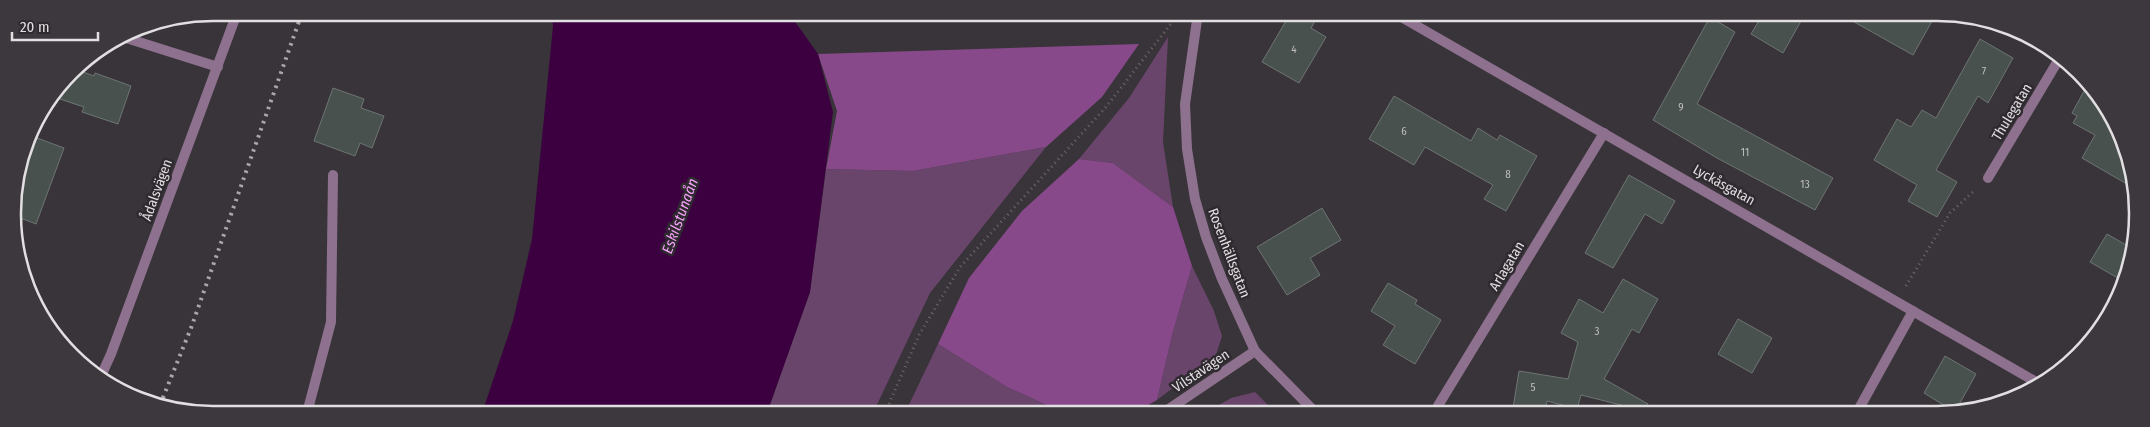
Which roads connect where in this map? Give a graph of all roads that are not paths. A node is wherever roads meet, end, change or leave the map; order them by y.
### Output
1 (234, 21) edge
2 (1197, 21) edge
3 (1408, 21) edge
4 (132, 39) edge
5 (2056, 63) edge
6 (218, 67) junction
7 (1604, 133) junction
8 (333, 175) dead end
9 (1988, 178) road end
10 (1913, 311) junction
11 (1255, 351) junction
12 (103, 371) edge
13 (2033, 380) edge
14 (310, 406) edge
15 (1175, 406) edge
16 (1309, 406) edge
17 (1439, 406) edge
18 (1860, 406) edge

1 - 6 street, Ådalsvägen
2 - 11 street, Rosenhällsgatan
3 - 7 street, Lyckåsgatan
4 - 6 street
5 - 9 street, Thulegatan
6 - 12 street, Ådalsvägen
7 - 10 street, Lyckåsgatan
7 - 17 street, Arlagatan
8 - 14 street
10 - 13 street, Lyckåsgatan
10 - 18 street
11 - 15 street, Vilstavägen
11 - 16 street, Rosenhällsgatan

